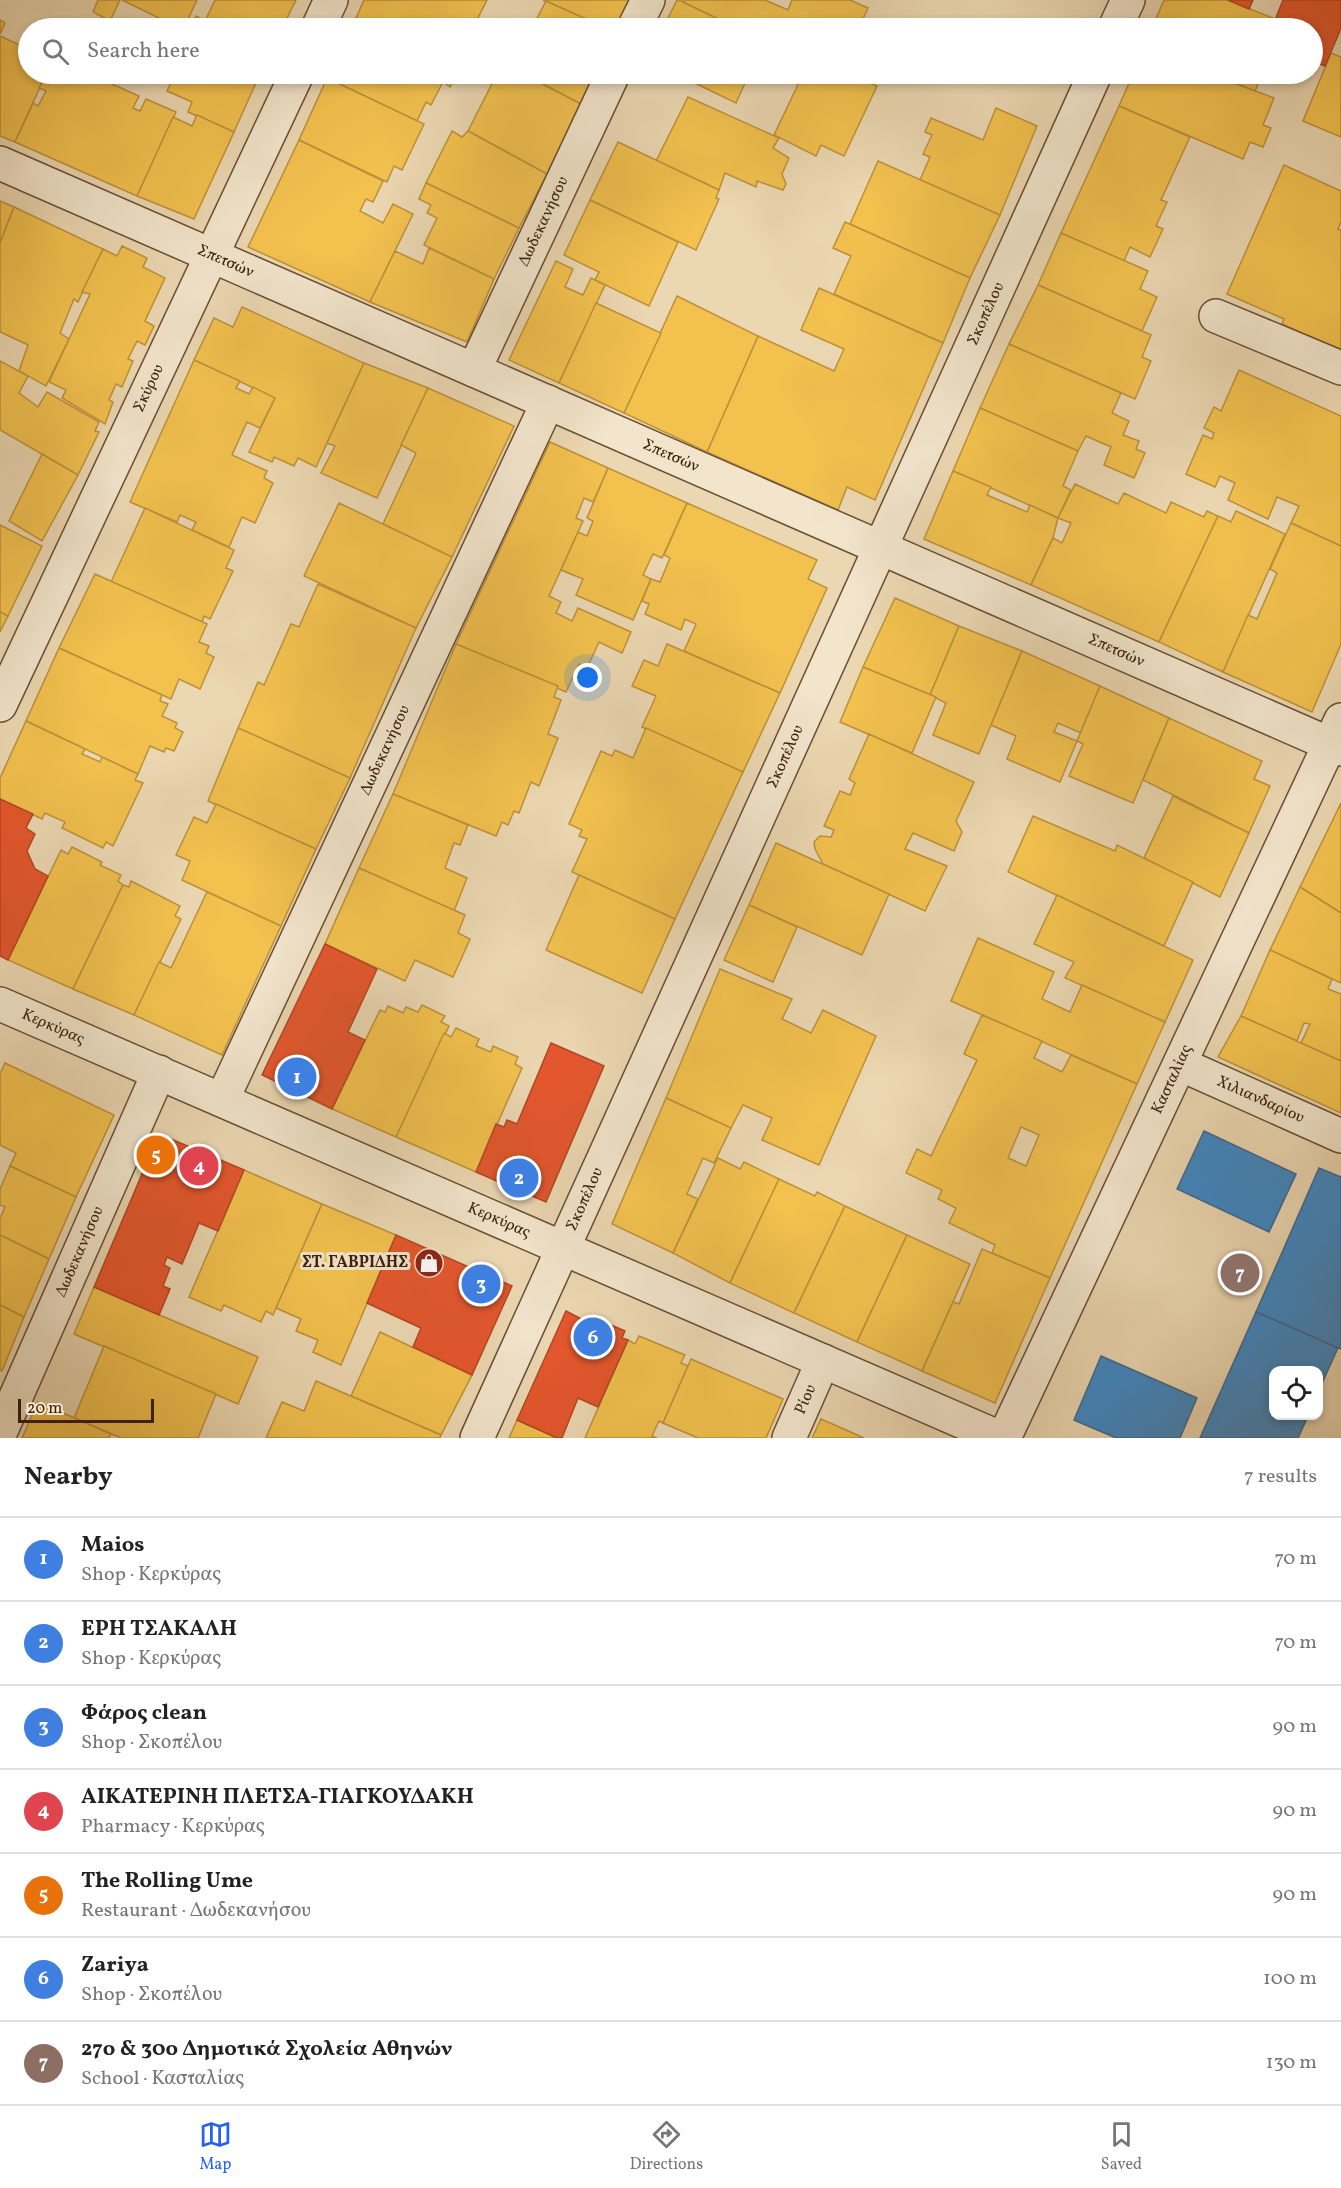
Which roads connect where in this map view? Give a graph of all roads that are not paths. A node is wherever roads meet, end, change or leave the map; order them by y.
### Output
1 (331, 0) edge
2 (648, 0) edge
3 (1128, 0) edge
4 (323, 18) edge
5 (639, 18) edge
6 (1120, 18) edge
7 (292, 84) edge
8 (608, 84) edge
9 (1090, 84) edge
10 (0, 163) edge
11 (212, 256) junction
12 (1216, 316) dead end
13 (1341, 368) edge
14 (474, 370) junction
15 (548, 402) junction
16 (881, 547) junction
17 (0, 705) edge
18 (1337, 738) edge
19 (0, 1004) edge
20 (1180, 1064) junction
21 (159, 1072) junction
22 (222, 1100) junction
23 (1341, 1136) edge
24 (563, 1249) junction
25 (823, 1361) junction
26 (0, 1433) edge
27 (477, 1438) edge
28 (789, 1438) edge
29 (1002, 1438) edge

1 - 4 street
2 - 5 street
3 - 6 street
7 - 11 street, Σκύρου
8 - 14 street, Δωδεκανήσου
9 - 16 street, Σκοπέλου
10 - 11 street, Σπετσών
11 - 14 street, Σπετσών
11 - 17 street, Σκύρου
12 - 13 street
14 - 15 street, Σπετσών
15 - 16 street, Σπετσών
15 - 22 street, Δωδεκανήσου
16 - 18 street, Σπετσών
16 - 24 street, Σκοπέλου
18 - 20 street, Κασταλίας
19 - 21 street, Κερκύρας
20 - 23 street, Χιλιανδαρίου
20 - 29 street, Κασταλίας
21 - 22 street, Κερκύρας
21 - 26 street, Δωδεκανήσου
22 - 24 street, Κερκύρας
24 - 25 street, Κερκύρας
24 - 27 street, Σκοπέλου
25 - 28 street, Ρίου
25 - 29 street, Κερκύρας

